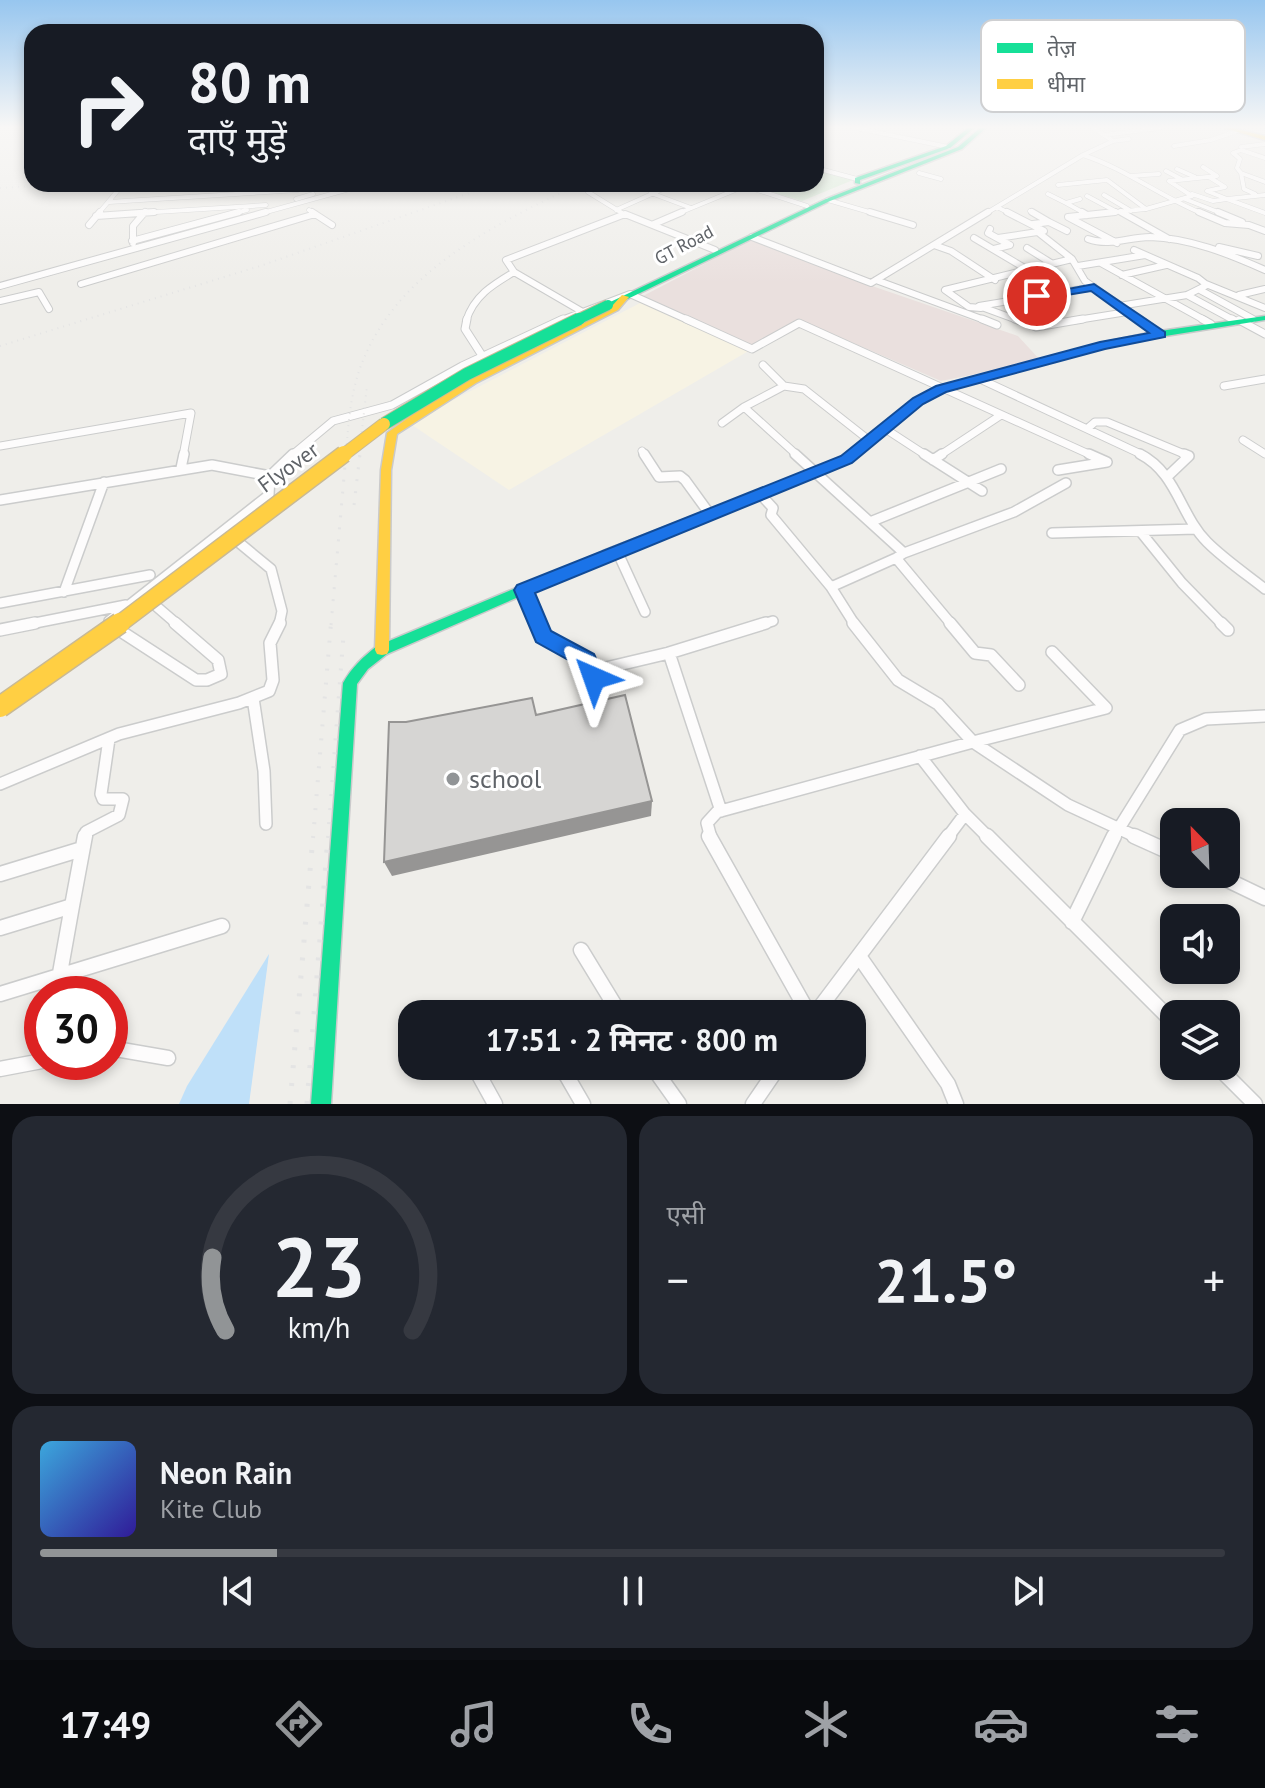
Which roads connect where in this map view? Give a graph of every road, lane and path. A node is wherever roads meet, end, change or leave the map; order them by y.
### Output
1 (855, 180) edge
2 (869, 180) edge
3 (869, 180) edge
4 (870, 180) edge
5 (1042, 180) edge
6 (1079, 180) edge
7 (1107, 180) joint
8 (1136, 180) edge
9 (1178, 180) edge
10 (1212, 180) edge
11 (1242, 180) edge
12 (863, 182) junction
13 (1083, 182) junction
14 (1058, 185) dead end
15 (117, 192) edge
16 (158, 192) edge
17 (197, 192) edge
18 (251, 192) edge
19 (298, 192) edge
20 (338, 192) edge
21 (588, 192) edge
22 (726, 192) edge
23 (774, 192) edge
24 (651, 193) joint
25 (232, 194) junction
26 (1048, 194) dead end
27 (1192, 194) junction
28 (1104, 195) dead end
29 (1263, 195) edge
30 (195, 196) junction
31 (1087, 196) dead end
32 (154, 198) junction
33 (1183, 198) junction
34 (1080, 199) dead end
35 (1227, 199) junction
36 (1171, 201) junction
37 (109, 202) junction
38 (299, 202) junction
39 (819, 202) junction
40 (1068, 204) junction
41 (227, 206) junction
42 (997, 207) junction
43 (691, 208) junction
44 (187, 209) junction
45 (1146, 209) junction
46 (616, 210) junction
47 (1030, 211) dead end
48 (1131, 211) junction
49 (145, 212) junction
50 (1119, 212) junction
51 (1265, 213) edge
52 (315, 214) junction
53 (625, 214) junction
54 (1087, 215) junction
55 (96, 216) junction
56 (223, 216) junction
57 (1068, 217) junction
58 (1049, 221) junction
59 (654, 224) junction
60 (1033, 224) junction
61 (89, 225) dead end
62 (332, 225) dead end
63 (913, 225) dead end
64 (1249, 225) junction
65 (177, 229) junction
66 (990, 229) dead end
67 (1067, 231) dead end
68 (1265, 231) edge
69 (1039, 233) junction
70 (752, 237) junction
71 (974, 238) dead end
72 (998, 238) junction
73 (1088, 239) dead end
74 (1172, 240) junction
75 (132, 241) junction
76 (1117, 243) junction
77 (934, 245) junction
78 (1208, 245) junction
79 (138, 248) junction
80 (998, 248) junction
81 (1027, 248) dead end
82 (715, 250) junction
83 (1134, 250) dead end
84 (1145, 255) junction
85 (1258, 256) dead end
86 (1072, 259) junction
87 (1051, 263) junction
88 (1101, 263) junction
89 (1167, 264) junction
90 (1078, 266) junction
91 (1036, 268) junction
92 (1028, 270) junction
93 (1265, 270) edge
94 (514, 272) junction
95 (1122, 275) junction
96 (876, 280) junction
97 (995, 280) junction
98 (655, 283) junction
99 (81, 284) dead end
100 (1206, 284) junction
101 (0, 286) edge
102 (1094, 287) junction
103 (1265, 289) edge
104 (1200, 290) junction
105 (1187, 295) junction
106 (1239, 295) junction
107 (627, 296) junction
108 (1166, 299) junction
109 (0, 301) edge
110 (1119, 306) junction
111 (981, 308) junction
112 (49, 309) dead end
113 (581, 311) junction
114 (1127, 312) junction
115 (1251, 317) edge
116 (1211, 324) junction
117 (997, 325) dead end
118 (1160, 334) junction
119 (1265, 334) edge
120 (483, 357) junction
121 (763, 365) dead end
122 (980, 379) junction
123 (1265, 379) edge
124 (784, 386) junction
125 (1224, 386) dead end
126 (941, 389) junction
127 (410, 395) junction
128 (430, 406) junction
129 (744, 407) junction
130 (1001, 415) junction
131 (722, 423) dead end
132 (884, 428) junction
133 (1088, 428) junction
134 (1243, 440) dead end
135 (870, 441) junction
136 (0, 446) edge
137 (642, 451) dead end
138 (1265, 454) edge
139 (933, 460) junction
140 (181, 468) junction
141 (1001, 469) dead end
142 (1058, 470) dead end
143 (816, 471) junction
144 (270, 476) junction
145 (1168, 476) junction
146 (104, 482) junction
147 (970, 483) junction
148 (1066, 483) dead end
149 (982, 491) dead end
150 (761, 495) junction
151 (0, 500) edge
152 (709, 513) junction
153 (870, 522) junction
154 (1196, 529) junction
155 (223, 530) junction
156 (1140, 531) junction
157 (1052, 533) dead end
158 (617, 551) junction
159 (900, 556) junction
160 (150, 575) dead end
161 (831, 587) junction
162 (1265, 589) edge
163 (524, 590) junction
164 (64, 592) junction
165 (143, 594) junction
166 (0, 603) edge
167 (131, 604) junction
168 (645, 612) dead end
169 (773, 621) dead end
170 (107, 623) junction
171 (0, 630) edge
172 (1228, 630) dead end
173 (382, 650) junction
174 (1052, 652) dead end
175 (669, 653) junction
176 (593, 671) junction
177 (1019, 685) dead end
178 (0, 694) edge
179 (253, 698) junction
180 (0, 707) edge
181 (598, 710) edge
182 (1265, 716) edge
183 (109, 739) junction
184 (973, 742) junction
185 (920, 756) junction
186 (0, 784) edge
187 (721, 811) junction
188 (965, 814) junction
189 (266, 824) dead end
190 (1118, 827) junction
191 (1160, 847) edge
192 (82, 849) junction
193 (0, 874) edge
194 (1240, 886) edge
195 (1265, 898) edge
196 (72, 906) junction
197 (1072, 922) junction
198 (222, 926) dead end
199 (0, 928) edge
200 (581, 950) dead end
201 (859, 956) junction
202 (60, 973) junction
203 (0, 994) edge
204 (611, 1000) edge
205 (804, 1000) edge
206 (823, 1000) edge
207 (1160, 1009) edge
208 (128, 1051) edge
209 (168, 1058) dead end
210 (24, 1064) edge
211 (0, 1069) edge
212 (482, 1080) edge
213 (569, 1080) edge
214 (662, 1080) edge
215 (769, 1080) edge
216 (1231, 1080) edge
217 (321, 1104) edge
218 (495, 1104) edge
219 (583, 1104) edge
220 (679, 1104) edge
221 (753, 1104) edge
222 (956, 1104) edge
223 (1255, 1104) edge

1 - 12 street
2 - 12 main road, GT Road
3 - 12 main road
4 - 12 main road
5 - 42 street
6 - 13 street
7 - 13 street
7 - 45 street
8 - 36 street
9 - 27 street
10 - 35 street
11 - 29 street
12 - 39 main road, GT Road
13 - 14 street
15 - 37 street
16 - 32 street
17 - 30 street
18 - 25 street
19 - 38 street
20 - 38 street
21 - 46 street
22 - 43 street
23 - 39 street
24 - 43 street
24 - 46 street
25 - 30 street
25 - 41 street
26 - 40 street
27 - 33 street
27 - 35 street
28 - 48 street
29 - 35 street
30 - 32 street
30 - 44 street
31 - 50 street
32 - 37 street
32 - 49 street
33 - 36 street
33 - 64 street
34 - 40 street
35 - 51 street
36 - 45 street
36 - 64 street
37 - 55 street
38 - 52 street
38 - 79 street
39 - 63 street
39 - 70 main road, GT Road
39 - 82 main road, GT Road
40 - 54 street
41 - 44 street
41 - 56 street
41 - 56 street
42 - 60 street
42 - 77 street
43 - 59 street
44 - 49 street
44 - 65 street
45 - 48 street
46 - 53 street
47 - 58 street
48 - 50 street
49 - 55 street
49 - 75 street
50 - 54 street
50 - 74 street
52 - 62 street
52 - 99 street
53 - 59 street
53 - 94 street
54 - 57 street
55 - 61 street
56 - 65 street
57 - 58 street
57 - 76 street
58 - 60 street
58 - 67 street
59 - 82 street
60 - 69 street
64 - 68 street
65 - 75 street
66 - 72 street
69 - 72 street
69 - 86 street
70 - 96 street
70 - 98 main road, GT Road
71 - 80 street
72 - 80 street
73 - 76 street
74 - 76 street
74 - 78 street
75 - 79 street
77 - 96 street
77 - 97 street
78 - 85 street
78 - 93 street
79 - 101 street
80 - 91 street
80 - 92 street
81 - 87 street
82 - 98 main road, GT Road
83 - 84 street
84 - 88 street
84 - 89 street
86 - 87 street
86 - 90 street
87 - 91 street
88 - 90 street
88 - 95 street
89 - 95 street
89 - 100 street
90 - 102 street
91 - 92 street
92 - 97 street
94 - 113 street
94 - 120 street
95 - 108 street
96 - 117 street
97 - 111 street
98 - 107 main road
100 - 104 street
100 - 106 street
102 - 110 street
102 - 111 street
103 - 106 street
104 - 105 street
104 - 115 street
105 - 108 street
105 - 115 street
106 - 115 street
107 - 113 street
107 - 126 street
107 - 128 main road
107 - 180 main road, Flyover, bridge
108 - 110 street
108 - 116 street
109 - 112 street
110 - 114 street
111 - 114 street
113 - 120 street
114 - 118 street
115 - 116 main road
115 - 119 street
116 - 118 main road
118 - 122 main road
120 - 127 street
121 - 124 street
122 - 126 main road
122 - 133 street
123 - 125 street
124 - 129 street
124 - 135 street
126 - 130 street
126 - 132 main road
127 - 128 street
127 - 144 street
128 - 173 main road
129 - 131 street
129 - 143 street
130 - 139 street
130 - 142 street
132 - 135 main road
132 - 139 street
133 - 145 street
133 - 145 street
134 - 138 street
135 - 143 main road
136 - 140 street
137 - 152 street
139 - 147 street
140 - 144 street
140 - 146 street
141 - 147 street
143 - 150 main road
143 - 153 street
144 - 155 street
145 - 154 street
146 - 151 street
146 - 164 street
147 - 149 street
147 - 153 street
148 - 159 street
150 - 152 main road
150 - 161 street
152 - 158 main road
153 - 159 street
154 - 156 street
154 - 162 street
155 - 165 street
155 - 179 street
156 - 157 street
156 - 172 street
158 - 163 main road
158 - 168 street
159 - 161 street
159 - 177 street
160 - 164 street
161 - 184 street
163 - 173 main road
163 - 176 street
164 - 166 street
165 - 167 street
165 - 170 street
167 - 170 street
167 - 171 street
169 - 175 street
170 - 178 street
173 - 217 main road
174 - 184 street
175 - 176 street
175 - 187 street
176 - 181 street
179 - 183 street
179 - 189 street
182 - 190 street
183 - 186 street
183 - 192 street
184 - 185 street
184 - 190 street
185 - 187 street
185 - 188 street
187 - 205 street
188 - 197 street
188 - 201 street
190 - 191 street
190 - 197 street
192 - 193 street
192 - 196 street
194 - 195 street
196 - 199 street
196 - 202 street
197 - 207 street
198 - 202 street
200 - 204 street
201 - 206 street
201 - 222 street
202 - 203 street
208 - 209 street
210 - 211 street
212 - 218 street
213 - 219 street
214 - 220 street
215 - 221 street
216 - 223 street

